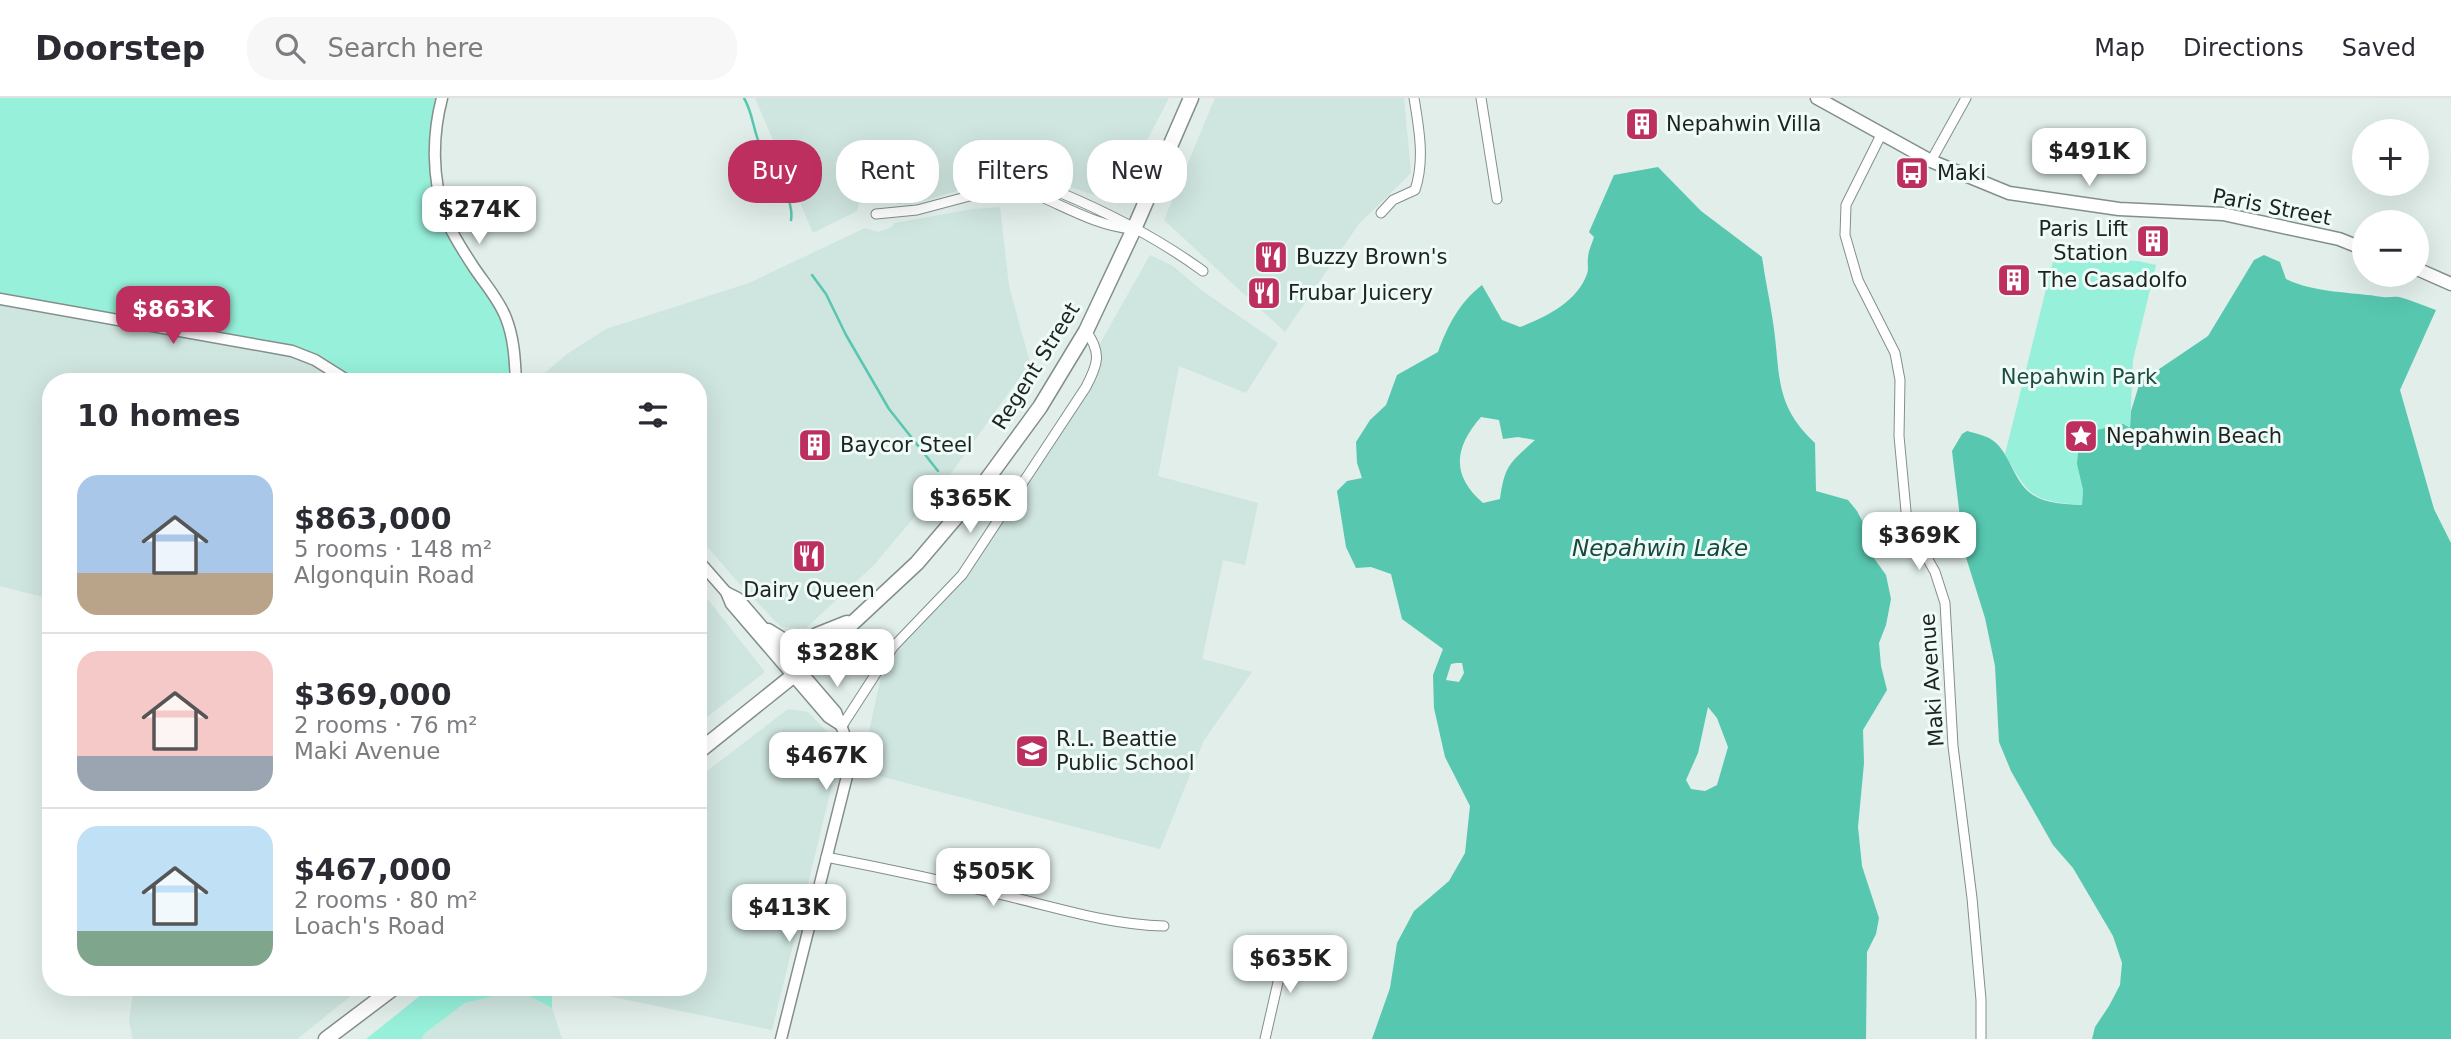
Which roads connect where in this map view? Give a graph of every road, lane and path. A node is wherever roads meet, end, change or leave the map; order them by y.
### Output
1 (442, 98) edge
2 (1191, 98) edge
3 (1414, 98) edge
4 (1481, 98) edge
5 (1817, 98) edge
6 (1966, 98) edge
7 (1881, 135) junction
8 (1931, 161) junction
9 (1497, 199) dead end
10 (1381, 213) dead end
11 (876, 214) dead end
12 (1134, 229) junction
13 (2352, 244) edge
14 (1203, 271) dead end
15 (2429, 274) edge
16 (2451, 284) edge
17 (0, 299) edge
18 (1086, 331) junction
19 (336, 373) edge
20 (516, 373) edge
21 (707, 570) edge
22 (726, 592) junction
23 (855, 620) junction
24 (768, 631) junction
25 (797, 674) junction
26 (842, 726) junction
27 (707, 745) edge
28 (826, 857) junction
29 (1164, 926) dead end
30 (1291, 943) dead end
31 (383, 996) edge
32 (326, 1039) edge
33 (781, 1039) edge
34 (1265, 1039) edge
35 (1981, 1039) edge

1 - 20 street
2 - 12 main road, Regent Street
3 - 10 street
4 - 9 street
5 - 7 main road, Paris Street
6 - 8 street
7 - 8 main road, Paris Street
7 - 35 street, Maki Avenue
8 - 13 main road, Paris Street
11 - 12 street
12 - 14 street
12 - 18 main road, Regent Street
15 - 16 main road
17 - 19 street
18 - 23 main road, Regent Street
18 - 26 street
21 - 22 street
22 - 24 street
22 - 25 street
23 - 24 main road
23 - 25 main road, Regent Street
24 - 25 street
25 - 26 street
25 - 27 main road, Regent Street
26 - 28 street
28 - 29 street
28 - 33 street
30 - 34 street
31 - 32 main road

